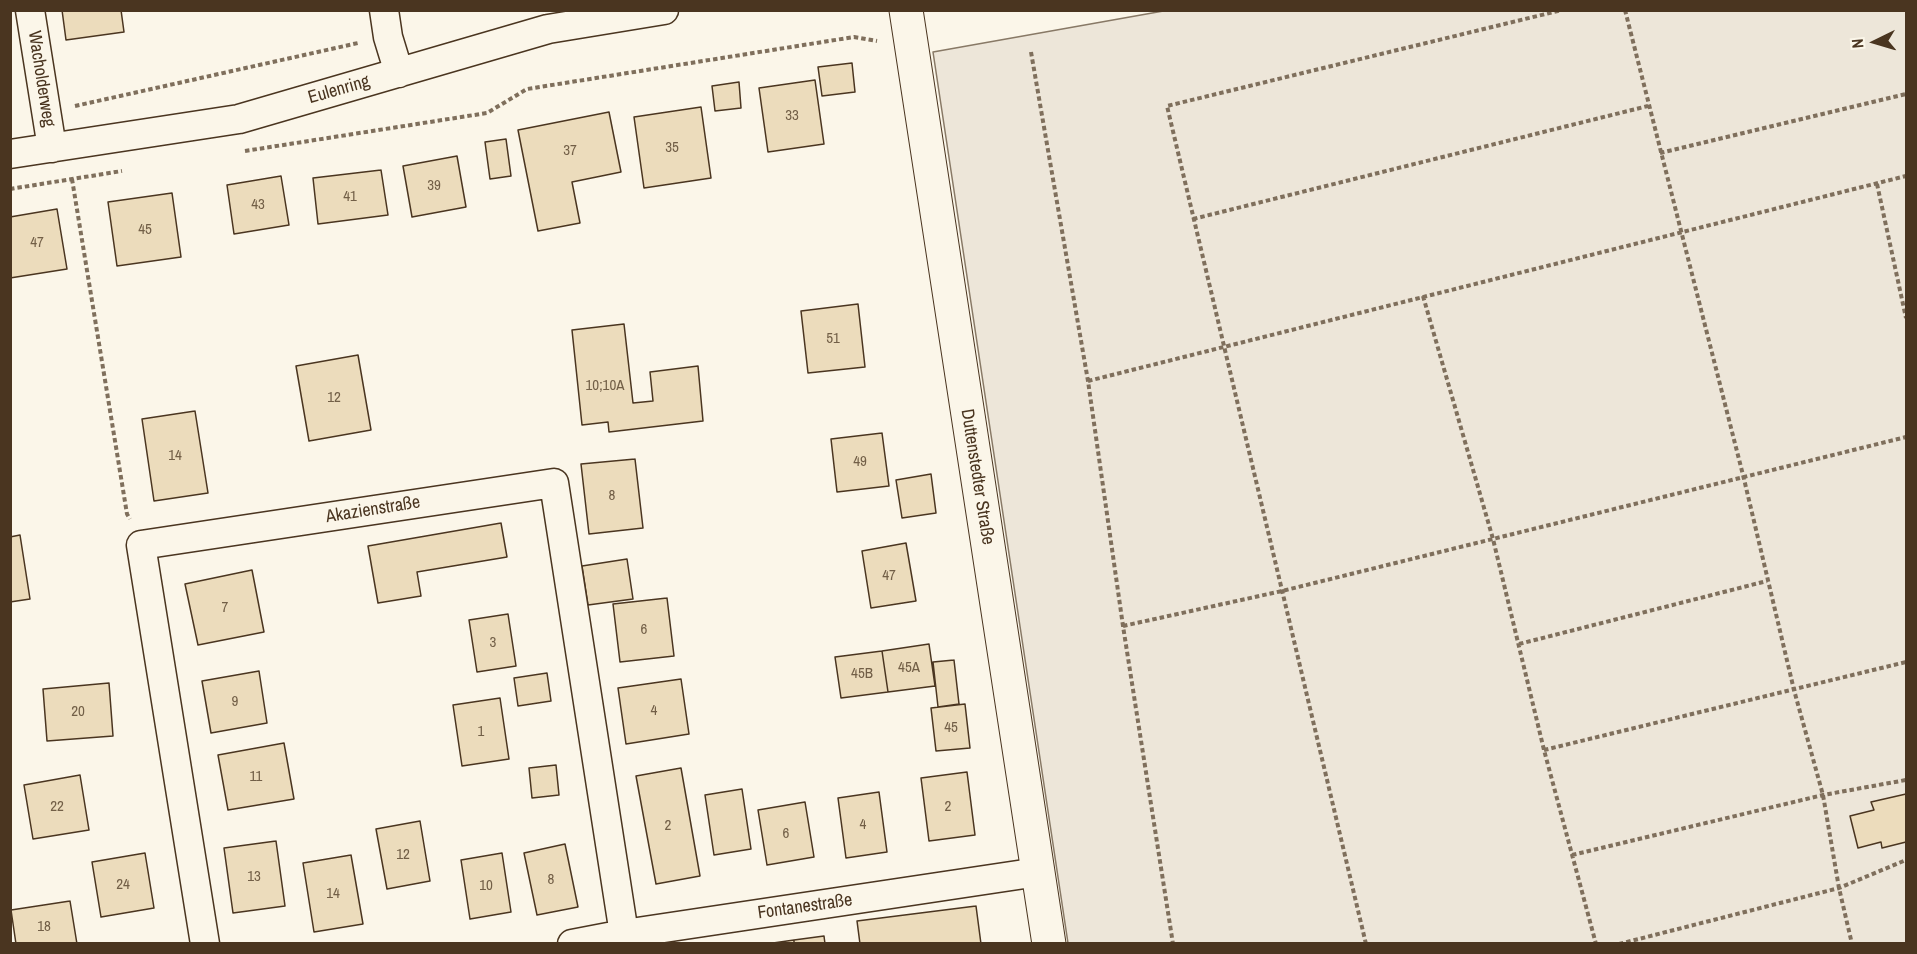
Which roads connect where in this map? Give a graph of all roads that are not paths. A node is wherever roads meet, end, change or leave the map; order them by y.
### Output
1 (30, 10) edge
2 (664, 10) edge
3 (906, 10) edge
4 (386, 24) edge
5 (399, 73) junction
6 (52, 148) junction
7 (10, 154) edge
8 (1038, 872) junction
9 (624, 934) junction
10 (205, 944) edge
11 (572, 944) edge
12 (1049, 944) edge

1 - 6 street, Wacholderweg
2 - 5 street, Eulenring
3 - 8 street, Duttenstedter Straße
4 - 5 street
5 - 6 street, Eulenring
6 - 7 street, Eulenring
8 - 9 street, Fontanestraße
8 - 12 street, Duttenstedter Straße
9 - 10 street, Akazienstraße
9 - 11 street, Fontanestraße

